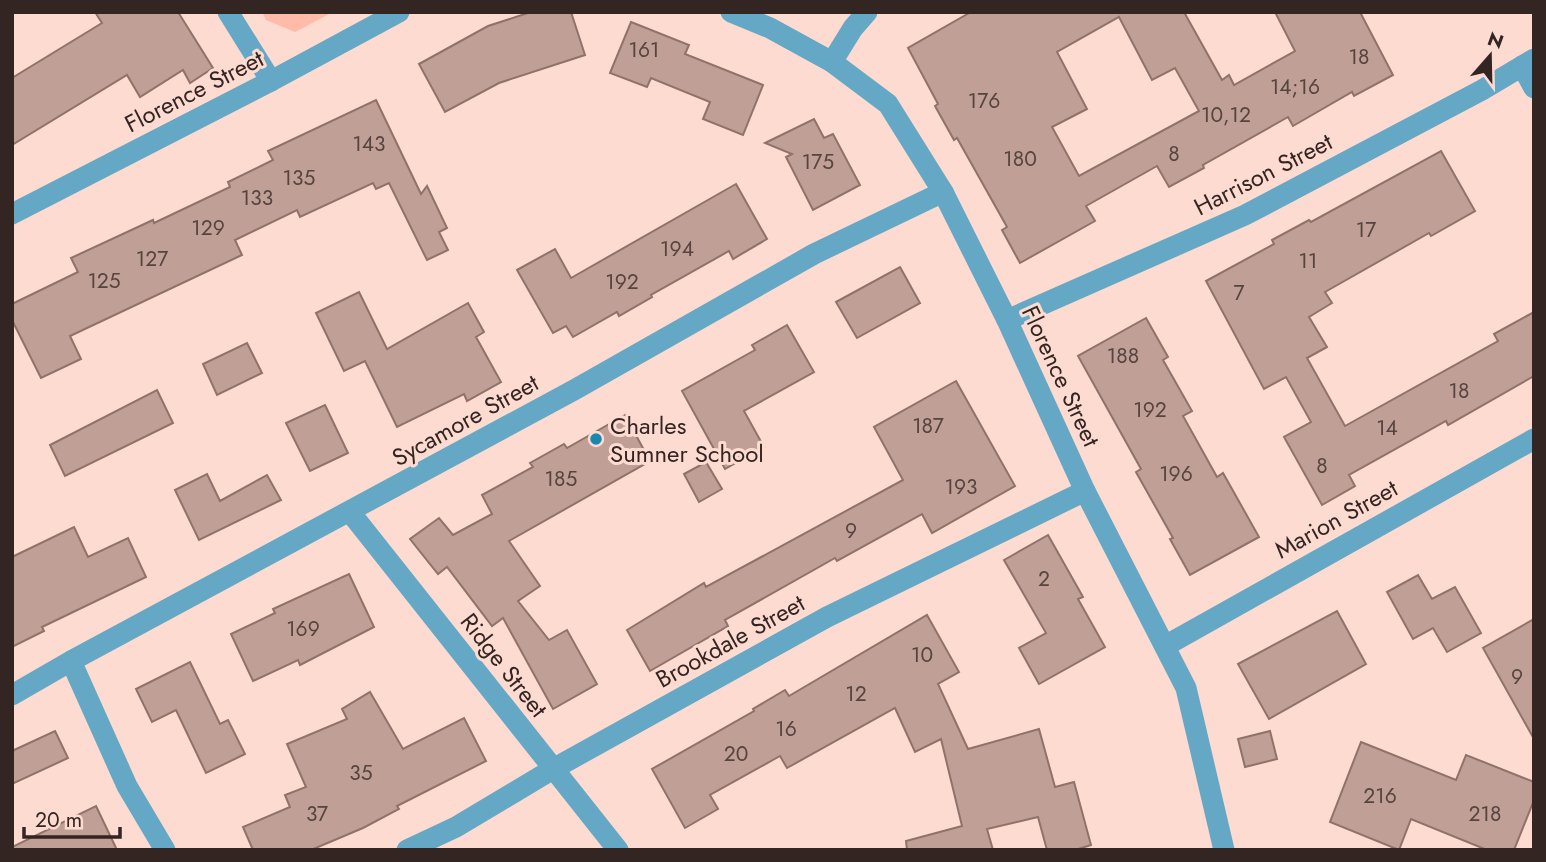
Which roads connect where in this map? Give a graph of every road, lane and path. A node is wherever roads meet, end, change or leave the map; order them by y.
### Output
1 (228, 12) edge
2 (398, 12) edge
3 (731, 12) edge
4 (867, 12) edge
5 (832, 62) junction
6 (1528, 62) edge
7 (271, 81) junction
8 (1534, 88) edge
9 (943, 192) junction
10 (12, 214) edge
11 (1007, 320) junction
12 (1534, 439) edge
13 (1084, 491) junction
14 (350, 512) junction
15 (1165, 646) junction
16 (71, 661) junction
17 (12, 695) edge
18 (553, 769) junction
19 (165, 850) edge
20 (407, 850) edge
21 (618, 850) edge
22 (1224, 850) edge

1 - 7 street
2 - 7 street, Florence Street
3 - 5 street, Florence Street
4 - 5 street
5 - 9 street, Florence Street
6 - 8 street
6 - 11 street, Harrison Street
7 - 10 street, Florence Street
9 - 11 street, Florence Street
9 - 14 street, Sycamore Street
11 - 13 street, Florence Street
12 - 15 street, Marion Street
13 - 15 street, Florence Street
13 - 18 street, Brookdale Street
14 - 16 street, Sycamore Street
14 - 18 street, Ridge Street
15 - 22 street, Florence Street
16 - 17 street, Sycamore Street
16 - 19 street
18 - 20 street, Brookdale Street
18 - 21 street, Ridge Street

